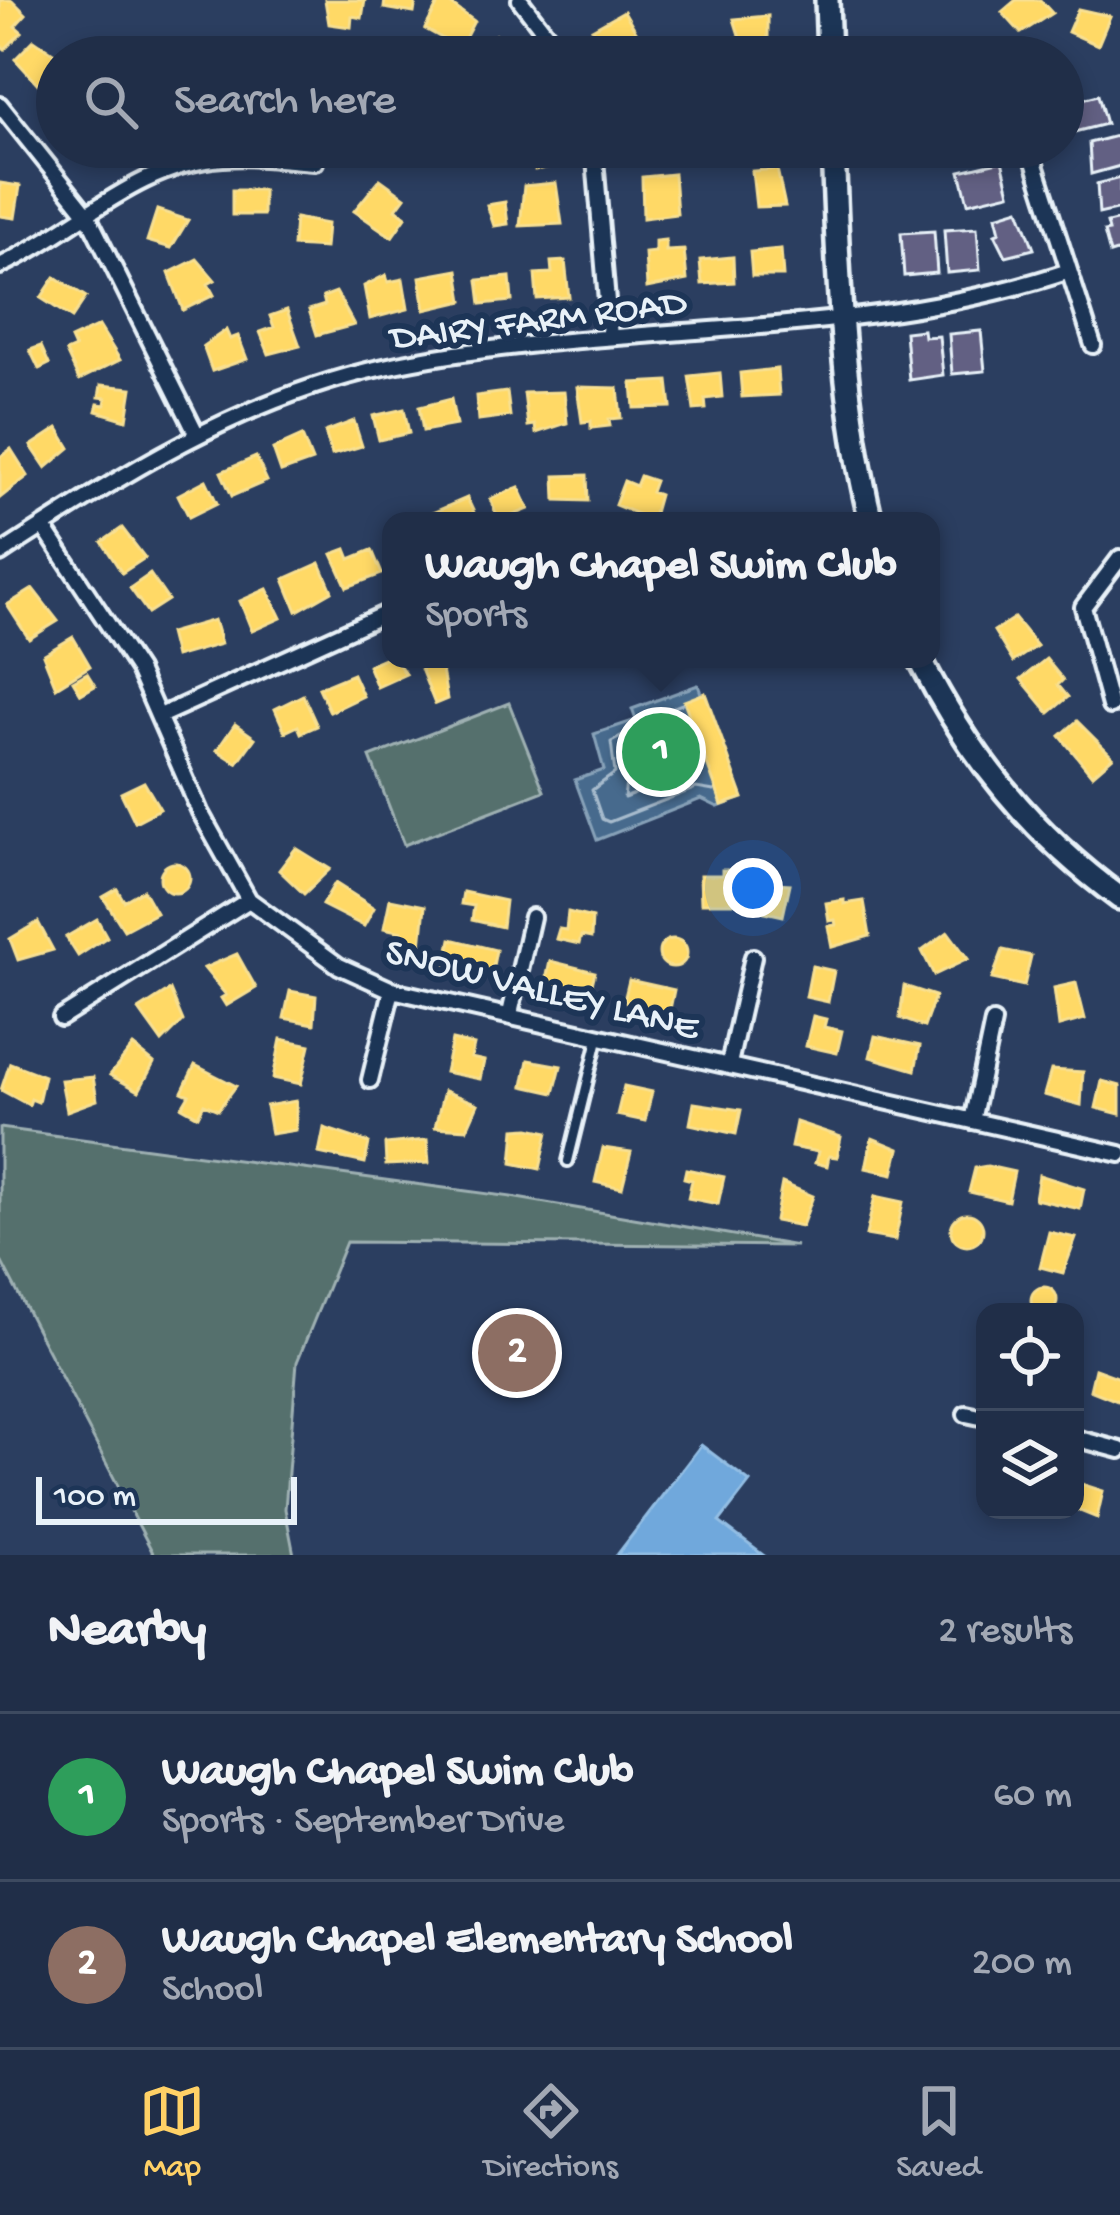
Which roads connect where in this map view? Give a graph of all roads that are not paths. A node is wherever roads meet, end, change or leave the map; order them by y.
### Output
1 (520, 0) edge
2 (826, 0) edge
3 (548, 36) edge
4 (828, 36) edge
5 (0, 105) edge
6 (36, 150) edge
7 (50, 168) edge
8 (174, 168) edge
9 (596, 168) edge
10 (834, 168) edge
11 (1036, 168) edge
12 (87, 214) junction
13 (0, 266) edge
14 (1070, 271) junction
15 (840, 318) junction
16 (610, 337) junction
17 (1094, 345) dead end
18 (196, 433) junction
19 (869, 512) edge
20 (43, 526) junction
21 (0, 554) edge
22 (1120, 558) edge
23 (382, 615) edge
24 (925, 668) edge
25 (1110, 706) dead end
26 (162, 716) junction
27 (1120, 898) edge
28 (249, 900) junction
29 (532, 917) dead end
30 (752, 957) dead end
31 (392, 990) junction
32 (510, 1014) junction
33 (61, 1018) dead end
34 (993, 1022) dead end
35 (598, 1035) junction
36 (729, 1064) junction
37 (370, 1080) dead end
38 (972, 1121) junction
39 (1120, 1154) edge
40 (568, 1161) dead end
41 (966, 1414) dead end
42 (976, 1416) edge
43 (1084, 1440) edge
44 (1120, 1450) edge

1 - 3 street
2 - 4 main road
5 - 6 street
7 - 12 street
8 - 12 street
9 - 16 street
10 - 15 main road
11 - 14 street
12 - 13 street
12 - 18 street
14 - 15 street, DAIRY FARM ROAD
14 - 17 street
15 - 16 street, DAIRY FARM ROAD
15 - 19 main road
16 - 18 street, DAIRY FARM ROAD
18 - 20 street, DAIRY FARM ROAD
20 - 21 street, DAIRY FARM ROAD
20 - 26 street, SNOW VALLEY LANE
22 - 25 street
23 - 26 street
24 - 27 main road
26 - 28 street, SNOW VALLEY LANE
28 - 31 street, SNOW VALLEY LANE
28 - 33 street
29 - 32 street
30 - 36 street
31 - 32 street, SNOW VALLEY LANE
31 - 37 street
32 - 35 street, SNOW VALLEY LANE
34 - 38 street
35 - 36 street, SNOW VALLEY LANE
35 - 40 lane
36 - 38 street, SNOW VALLEY LANE
38 - 39 street, SNOW VALLEY LANE
41 - 42 street
43 - 44 street

